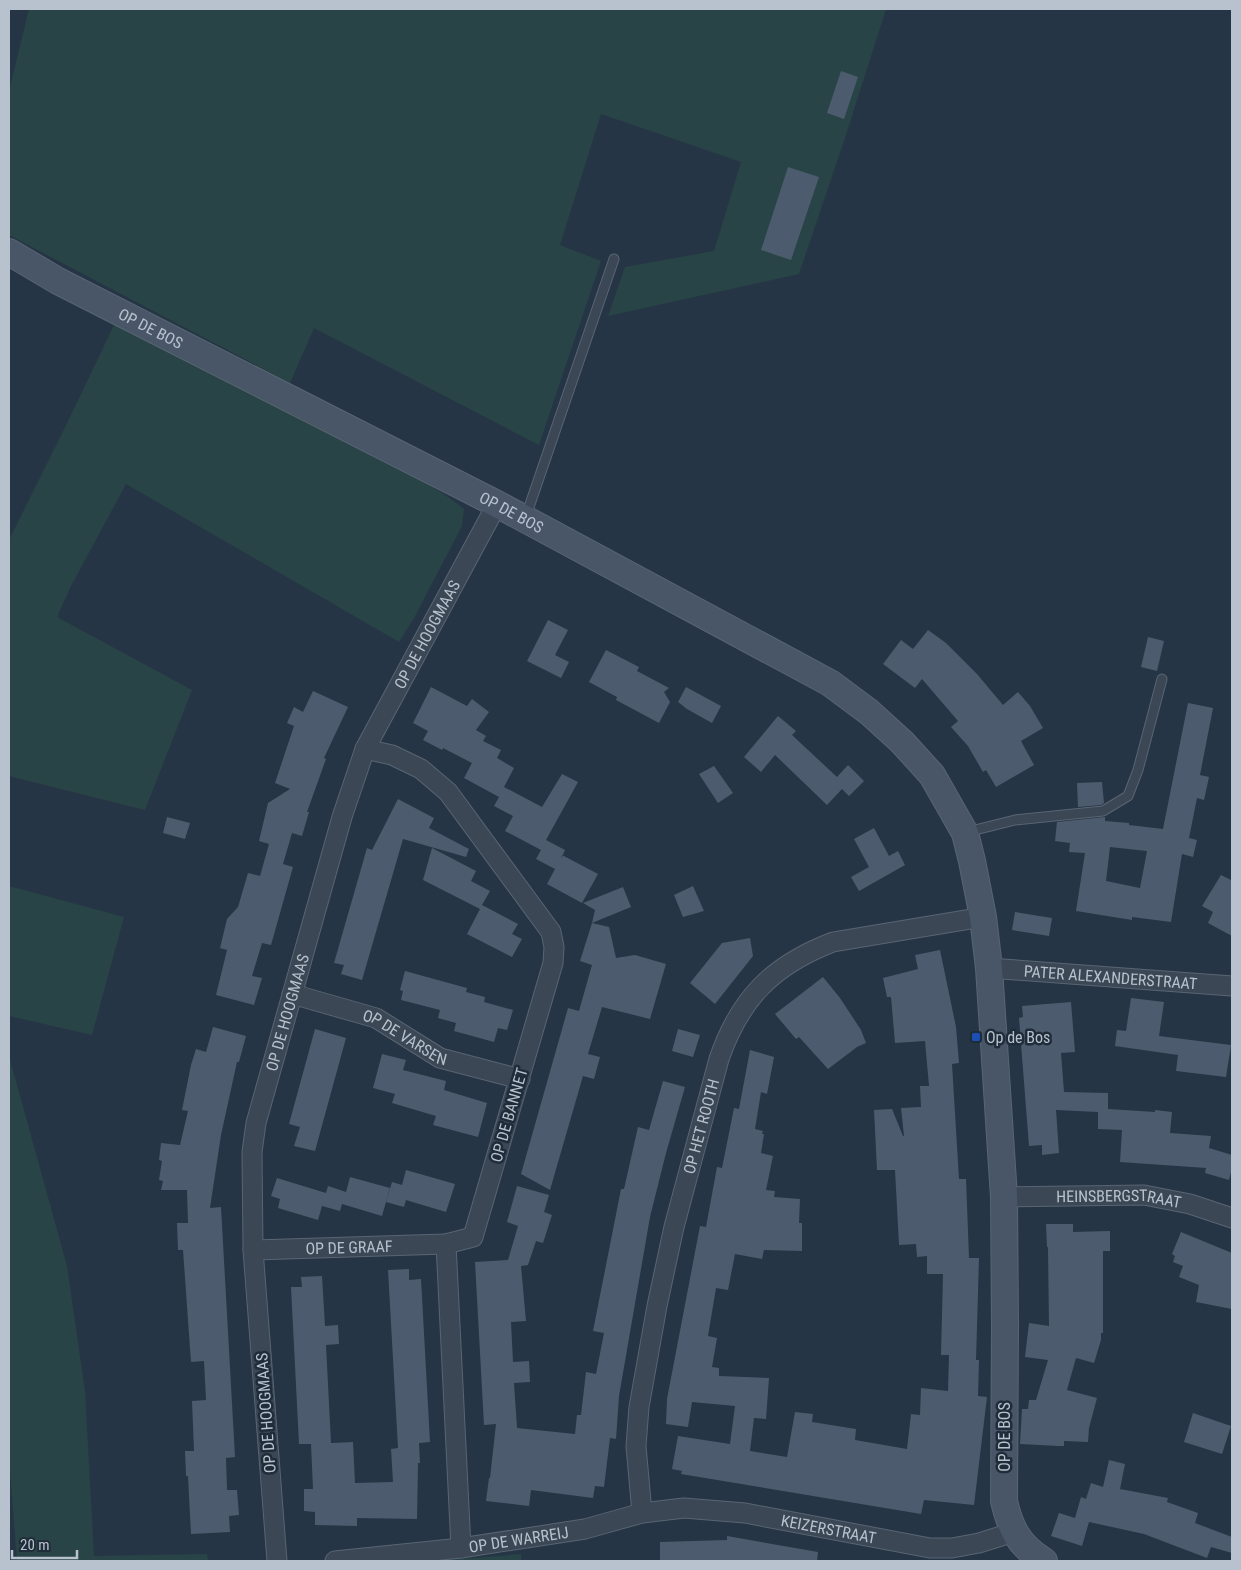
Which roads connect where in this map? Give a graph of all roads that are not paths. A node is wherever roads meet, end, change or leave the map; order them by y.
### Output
1 (9, 252) edge
2 (614, 259) dead end
3 (497, 504) junction
4 (525, 520) junction
5 (1162, 680) dead end
6 (365, 749) junction
7 (964, 833) junction
8 (983, 917) junction
9 (989, 968) junction
10 (1232, 986) edge
11 (292, 994) junction
12 (520, 1079) junction
13 (1004, 1197) junction
14 (1232, 1218) edge
15 (446, 1244) junction
16 (253, 1250) junction
17 (642, 1513) junction
18 (1014, 1532) junction
19 (461, 1548) junction
20 (277, 1561) edge
21 (335, 1561) edge
22 (1044, 1561) edge

1 - 3 street, OP DE BOS
2 - 4 lane
3 - 4 street, OP DE BOS
3 - 6 street, OP DE HOOGMAAS
4 - 7 street, OP DE BOS
5 - 7 lane
6 - 11 street, OP DE HOOGMAAS
6 - 12 street, OP DE BANNET
7 - 8 street, OP DE BOS
8 - 9 street, OP DE BOS
8 - 17 street, OP HET ROOTH
9 - 10 street, PATER ALEXANDERSTRAAT
9 - 13 street, OP DE BOS
11 - 12 street, OP DE VARSEN
11 - 16 street, OP DE HOOGMAAS
12 - 15 street, OP DE BANNET
13 - 14 street, HEINSBERGSTRAAT
13 - 18 street, OP DE BOS
15 - 16 street, OP DE GRAAF
15 - 19 street
16 - 20 street, OP DE HOOGMAAS
17 - 18 street, KEIZERSTRAAT
17 - 19 street, OP DE WARREIJ
18 - 22 street
19 - 21 street, OP DE WARREIJ

